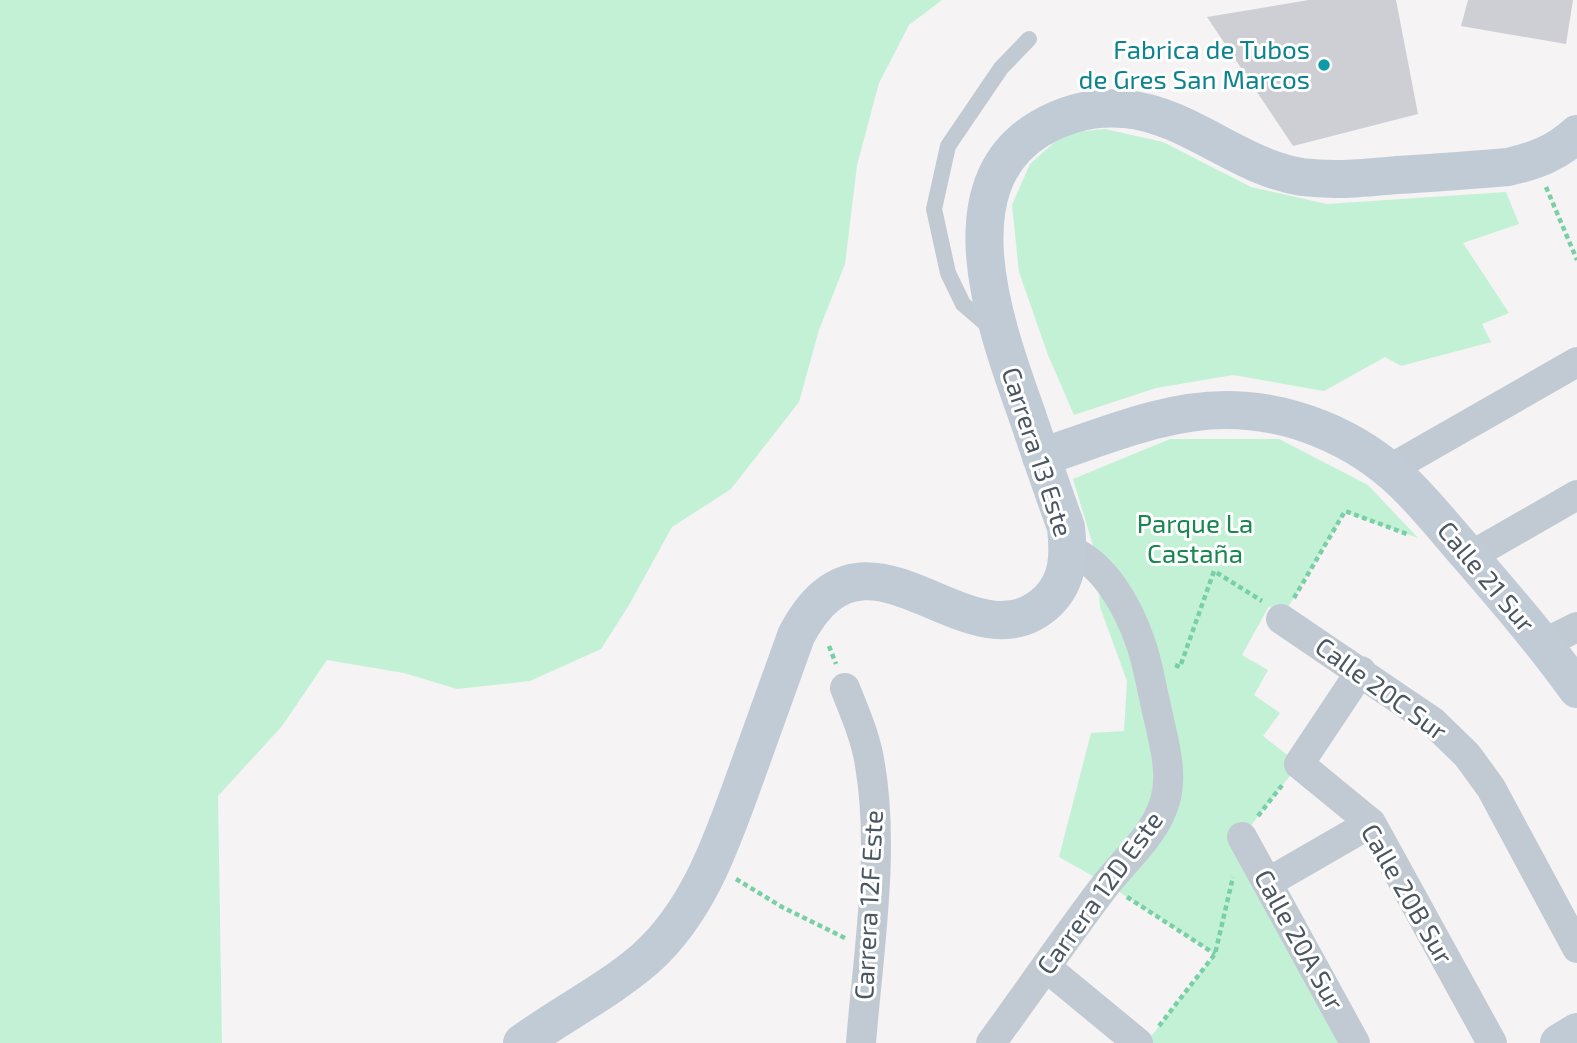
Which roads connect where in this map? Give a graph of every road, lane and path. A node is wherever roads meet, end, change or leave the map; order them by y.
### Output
1 (1029, 39) dead end
2 (1577, 134) edge
3 (1535, 162) junction
4 (1577, 260) edge
5 (999, 335) junction
6 (1577, 362) edge
7 (1041, 457) junction
8 (1390, 469) junction
9 (1577, 495) edge
10 (1418, 538) dead end
11 (1069, 550) junction
12 (1469, 557) junction
13 (1281, 619) junction
14 (1577, 626) edge
15 (1543, 644) junction
16 (1145, 655) junction
17 (1361, 671) junction
18 (845, 688) dead end
19 (1577, 689) edge
20 (1299, 764) junction
21 (1371, 823) junction
22 (1242, 837) junction
23 (713, 862) junction
24 (1267, 883) junction
25 (1107, 884) junction
26 (869, 947) junction
27 (1577, 948) edge
28 (1215, 954) junction
29 (1047, 968) junction
30 (1577, 1032) edge
31 (1146, 1038) edge
32 (522, 1043) edge
33 (862, 1043) edge
34 (991, 1043) edge
35 (1355, 1043) edge
36 (1492, 1043) edge
37 (1559, 1043) edge

1 - 5 lane
2 - 3 main road, Carrera 13 Este
3 - 4 path
3 - 5 main road, Carrera 13 Este
5 - 7 main road, Carrera 13 Este
6 - 8 street
7 - 8 main road, Calle 21 Sur
7 - 11 main road, Carrera 13 Este
8 - 12 main road, Calle 21 Sur
9 - 12 street
10 - 13 path
11 - 16 street, Carrera 12D Este
11 - 23 main road, Carrera 13 Este
12 - 15 main road, Calle 21 Sur
13 - 16 path
13 - 17 street, Calle 20C Sur
14 - 15 street
15 - 19 main road, Calle 21 Sur
16 - 25 street, Carrera 12D Este
17 - 20 street
17 - 27 street, Calle 20C Sur
18 - 26 street, Carrera 12F Este
20 - 21 street, Calle 20B Sur
20 - 22 path
21 - 24 street
21 - 36 street, Calle 20B Sur
22 - 24 street, Calle 20A Sur
22 - 28 path
23 - 26 path
23 - 32 main road, Carrera 13 Este
24 - 35 street, Calle 20A Sur
25 - 28 path
25 - 29 street, Carrera 12D Este
26 - 33 street, Carrera 12F Este
28 - 31 path
29 - 31 street
29 - 34 street, Carrera 12D Este
30 - 37 main road

